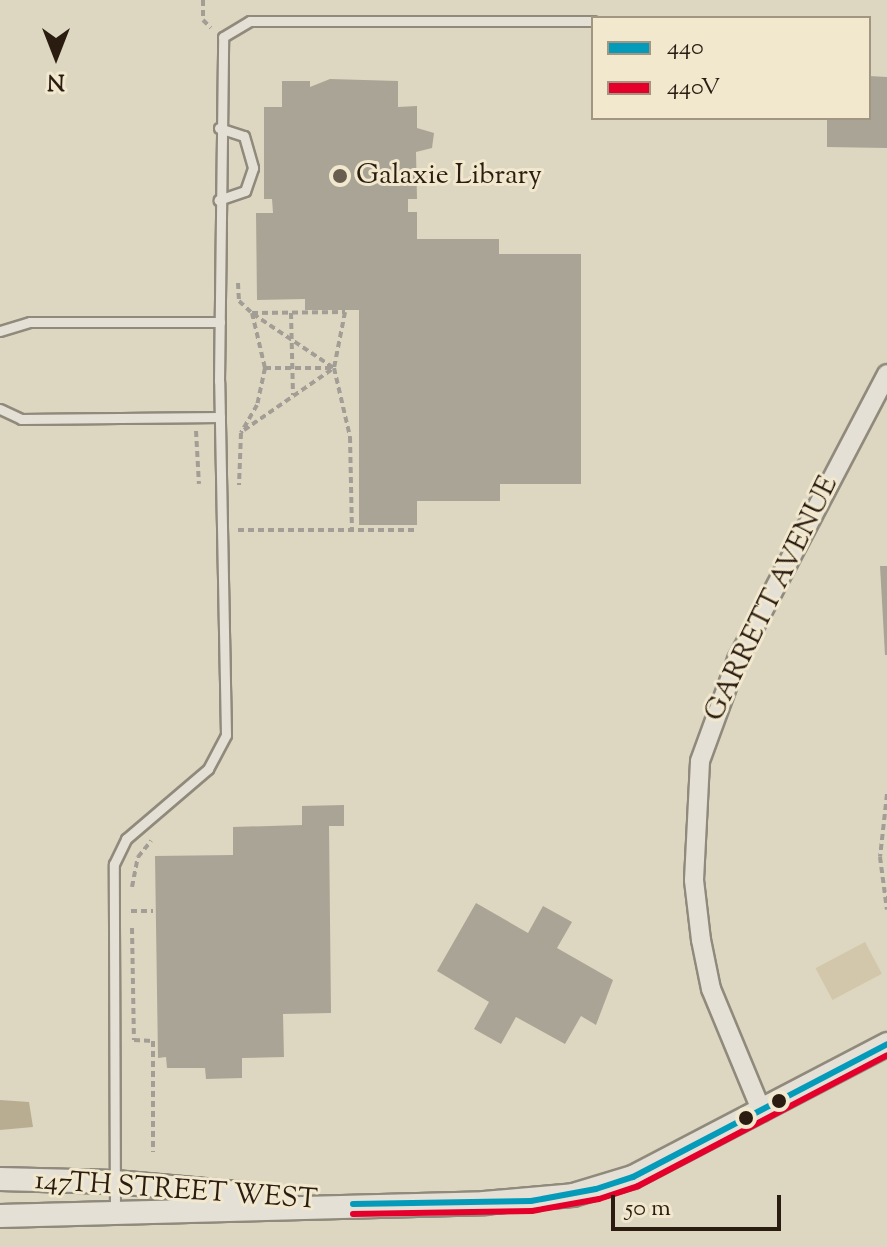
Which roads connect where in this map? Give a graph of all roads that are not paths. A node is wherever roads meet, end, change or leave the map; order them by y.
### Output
1 (591, 21) edge
2 (219, 128) junction
3 (219, 200) junction
4 (220, 322) junction
5 (0, 331) edge
6 (887, 374) edge
7 (0, 409) edge
8 (220, 417) junction
9 (887, 1044) edge
10 (762, 1112) junction
11 (0, 1179) edge
12 (115, 1182) junction
13 (353, 1204) junction
14 (115, 1215) junction
15 (0, 1216) edge

1 - 2 lane
2 - 3 lane
2 - 3 lane
3 - 4 lane
4 - 5 lane
4 - 8 lane
6 - 10 street, GARRETT AVENUE
7 - 8 lane
8 - 12 lane
9 - 10 street, 147TH STREET WEST
10 - 13 street, 147TH STREET WEST
11 - 12 street, 147TH STREET WEST
12 - 13 street, 147TH STREET WEST
12 - 14 lane
13 - 14 street, 147TH STREET WEST
14 - 15 street, 147TH STREET WEST

